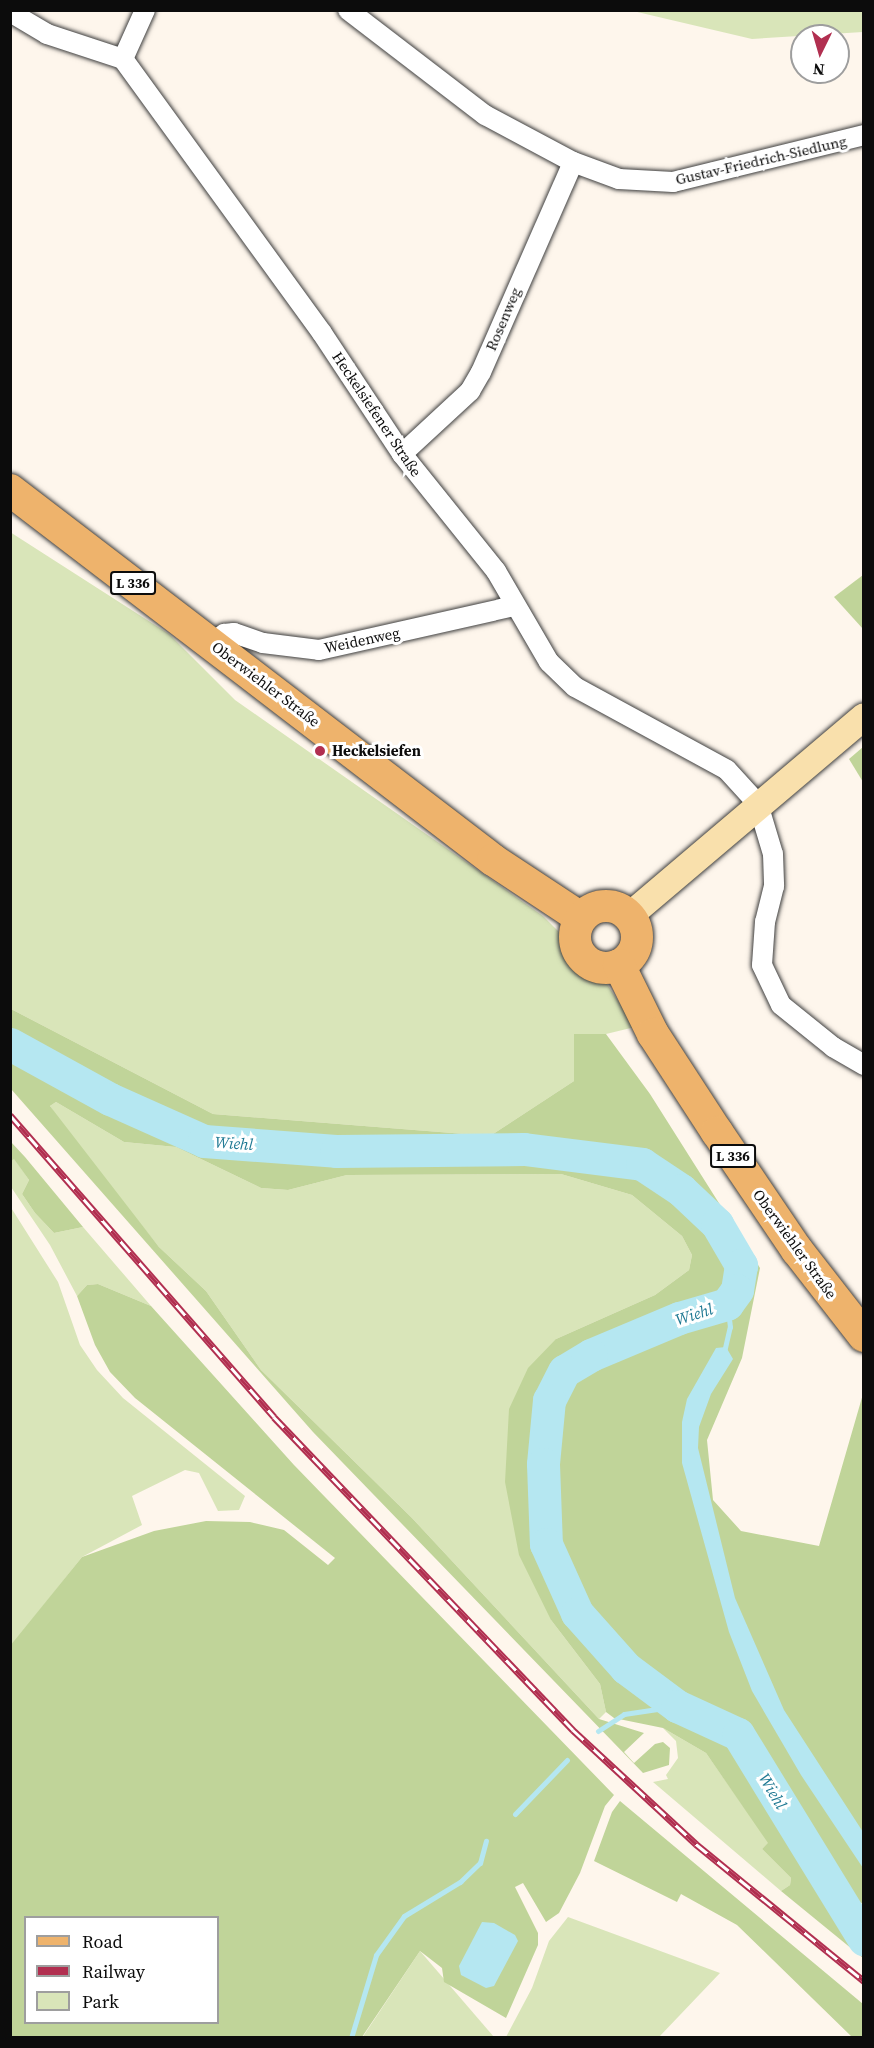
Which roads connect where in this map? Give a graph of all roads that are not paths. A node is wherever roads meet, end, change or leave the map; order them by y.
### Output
1 (145, 10) edge
2 (348, 10) edge
3 (10, 12) edge
4 (123, 59) junction
5 (864, 135) edge
6 (573, 162) junction
7 (402, 454) junction
8 (10, 490) edge
9 (514, 606) junction
10 (214, 645) junction
11 (864, 716) edge
12 (758, 804) junction
13 (628, 916) junction
14 (581, 918) junction
15 (619, 965) junction
16 (864, 1065) edge
17 (864, 1336) edge

1 - 4 street
2 - 6 street, Gustav-Friedrich-Siedlung
3 - 4 street
4 - 7 street, Heckelsiefener Straße
5 - 6 street, Gustav-Friedrich-Siedlung
6 - 7 street, Rosenweg
7 - 9 street, Heckelsiefener Straße
8 - 10 main road, Oberwiehler Straße / L 336
9 - 10 street, Weidenweg
9 - 12 street, Heckelsiefener Straße
10 - 14 main road, Oberwiehler Straße / L 336
11 - 12 main road
12 - 13 main road
12 - 16 street
13 - 14 main road
13 - 15 main road
14 - 15 main road
15 - 17 main road, Oberwiehler Straße / L 336

